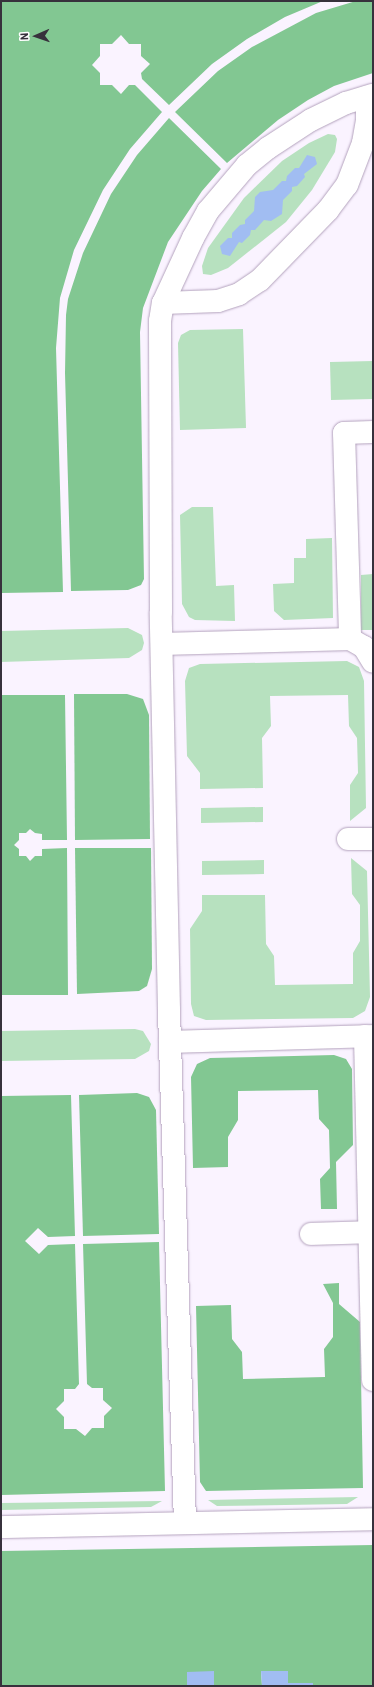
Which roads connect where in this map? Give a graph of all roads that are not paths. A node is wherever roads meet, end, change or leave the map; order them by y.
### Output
1 (370, 96) edge
2 (163, 303) junction
3 (373, 432) edge
4 (350, 639) junction
5 (162, 644) junction
6 (373, 662) edge
7 (348, 839) dead end
8 (373, 839) edge
9 (369, 1036) edge
10 (170, 1042) junction
11 (371, 1232) edge
12 (311, 1234) dead end
13 (373, 1380) edge
14 (373, 1519) edge
15 (185, 1523) junction
16 (1, 1527) edge

1 - 2 street
1 - 2 street
2 - 5 street
3 - 4 street
4 - 5 street
4 - 6 street
5 - 10 street
7 - 8 street
9 - 10 street
9 - 11 street
10 - 15 street
11 - 12 street
11 - 13 street
14 - 15 street
15 - 16 street

